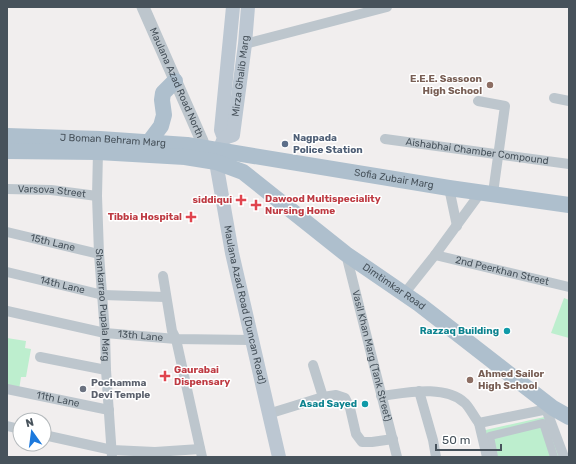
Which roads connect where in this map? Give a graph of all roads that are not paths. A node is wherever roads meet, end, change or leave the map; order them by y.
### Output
1 (143, 7) edge
2 (234, 7) edge
3 (248, 7) edge
4 (387, 7) edge
5 (246, 44) junction
6 (175, 81) junction
7 (554, 98) dead end
8 (569, 101) edge
9 (478, 102) dead end
10 (7, 136) edge
11 (385, 139) dead end
12 (149, 142) junction
13 (7, 151) edge
14 (98, 152) junction
15 (213, 152) junction
16 (499, 155) junction
17 (569, 164) edge
18 (449, 188) junction
19 (7, 189) edge
20 (487, 193) junction
21 (98, 196) junction
22 (569, 205) edge
23 (457, 226) junction
24 (7, 232) edge
25 (99, 254) junction
26 (346, 254) junction
27 (435, 255) junction
28 (7, 272) edge
29 (163, 276) dead end
30 (569, 287) edge
31 (404, 294) junction
32 (103, 295) junction
33 (165, 297) junction
34 (7, 311) edge
35 (106, 333) junction
36 (176, 339) junction
37 (252, 340) junction
38 (40, 357) dead end
39 (314, 365) dead end
40 (106, 370) junction
41 (7, 389) edge
42 (419, 391) junction
43 (381, 396) junction
44 (323, 397) junction
45 (549, 409) junction
46 (108, 410) junction
47 (268, 414) junction
48 (569, 417) edge
49 (479, 423) junction
50 (52, 437) edge
51 (393, 439) junction
52 (201, 453) edge
53 (112, 454) edge
54 (279, 457) edge
55 (397, 457) edge
56 (436, 457) edge
57 (487, 457) edge
58 (494, 457) edge
59 (554, 457) edge
60 (564, 457) edge

1 - 6 street, Maulana Azad Road North
2 - 15 main road, Mirza Ghalib Marg
3 - 5 main road, Mirza Ghalib Marg
4 - 5 street
5 - 15 main road, Mirza Ghalib Marg
6 - 12 main road
6 - 15 street, Maulana Azad Road North
7 - 8 street
9 - 16 street
10 - 12 main road, J Boman Behram Marg
11 - 16 street, Aishabhai Chamber Compound
12 - 15 main road, J Boman Behram Marg
13 - 14 main road, J Boman Behram Marg
14 - 15 main road, J Boman Behram Marg
14 - 21 street, Shankarrao Pupala Marg
15 - 18 main road, Sofia Zubair Marg
15 - 26 main road, Dimtimkar Road
15 - 37 main road, Maulana Azad Road (Duncan Road)
16 - 17 street, Aishabhai Chamber Compound
16 - 20 street
18 - 20 main road, Sofia Zubair Marg
18 - 23 street
19 - 21 street, Varsova Street
20 - 22 main road, Sofia Zubair Marg
20 - 23 street
21 - 25 street, Shankarrao Pupala Marg
23 - 27 street
24 - 25 street, 15th Lane
25 - 32 street, Shankarrao Pupala Marg
26 - 31 main road, Dimtimkar Road
26 - 43 street, Vasil Khan Marg (Tank Street)
27 - 30 street, 2nd Peerkhan Street
27 - 31 street
28 - 32 street, 14th Lane
29 - 33 street
31 - 45 main road, Dimtimkar Road
32 - 33 street, 14th Lane
32 - 35 street, Shankarrao Pupala Marg
33 - 36 street
34 - 35 street, 13th Lane
35 - 36 street, 13th Lane
35 - 40 street, Shankarrao Pupala Marg
36 - 37 street, 13th Lane
36 - 52 street
37 - 47 main road, Maulana Azad Road (Duncan Road)
38 - 40 street
39 - 44 street
40 - 46 street, Shankarrao Pupala Marg
41 - 46 street, 11th Lane
42 - 43 street
42 - 49 street
42 - 56 street
43 - 51 street, Vasil Khan Marg (Tank Street)
44 - 47 street
44 - 51 street
45 - 48 main road, Dimtimkar Road
45 - 49 street
45 - 60 street
46 - 53 street, Shankarrao Pupala Marg
47 - 54 main road, Maulana Azad Road (Duncan Road)
49 - 57 street
50 - 53 street
51 - 55 street, Vasil Khan Marg (Tank Street)
52 - 53 street
58 - 59 street

